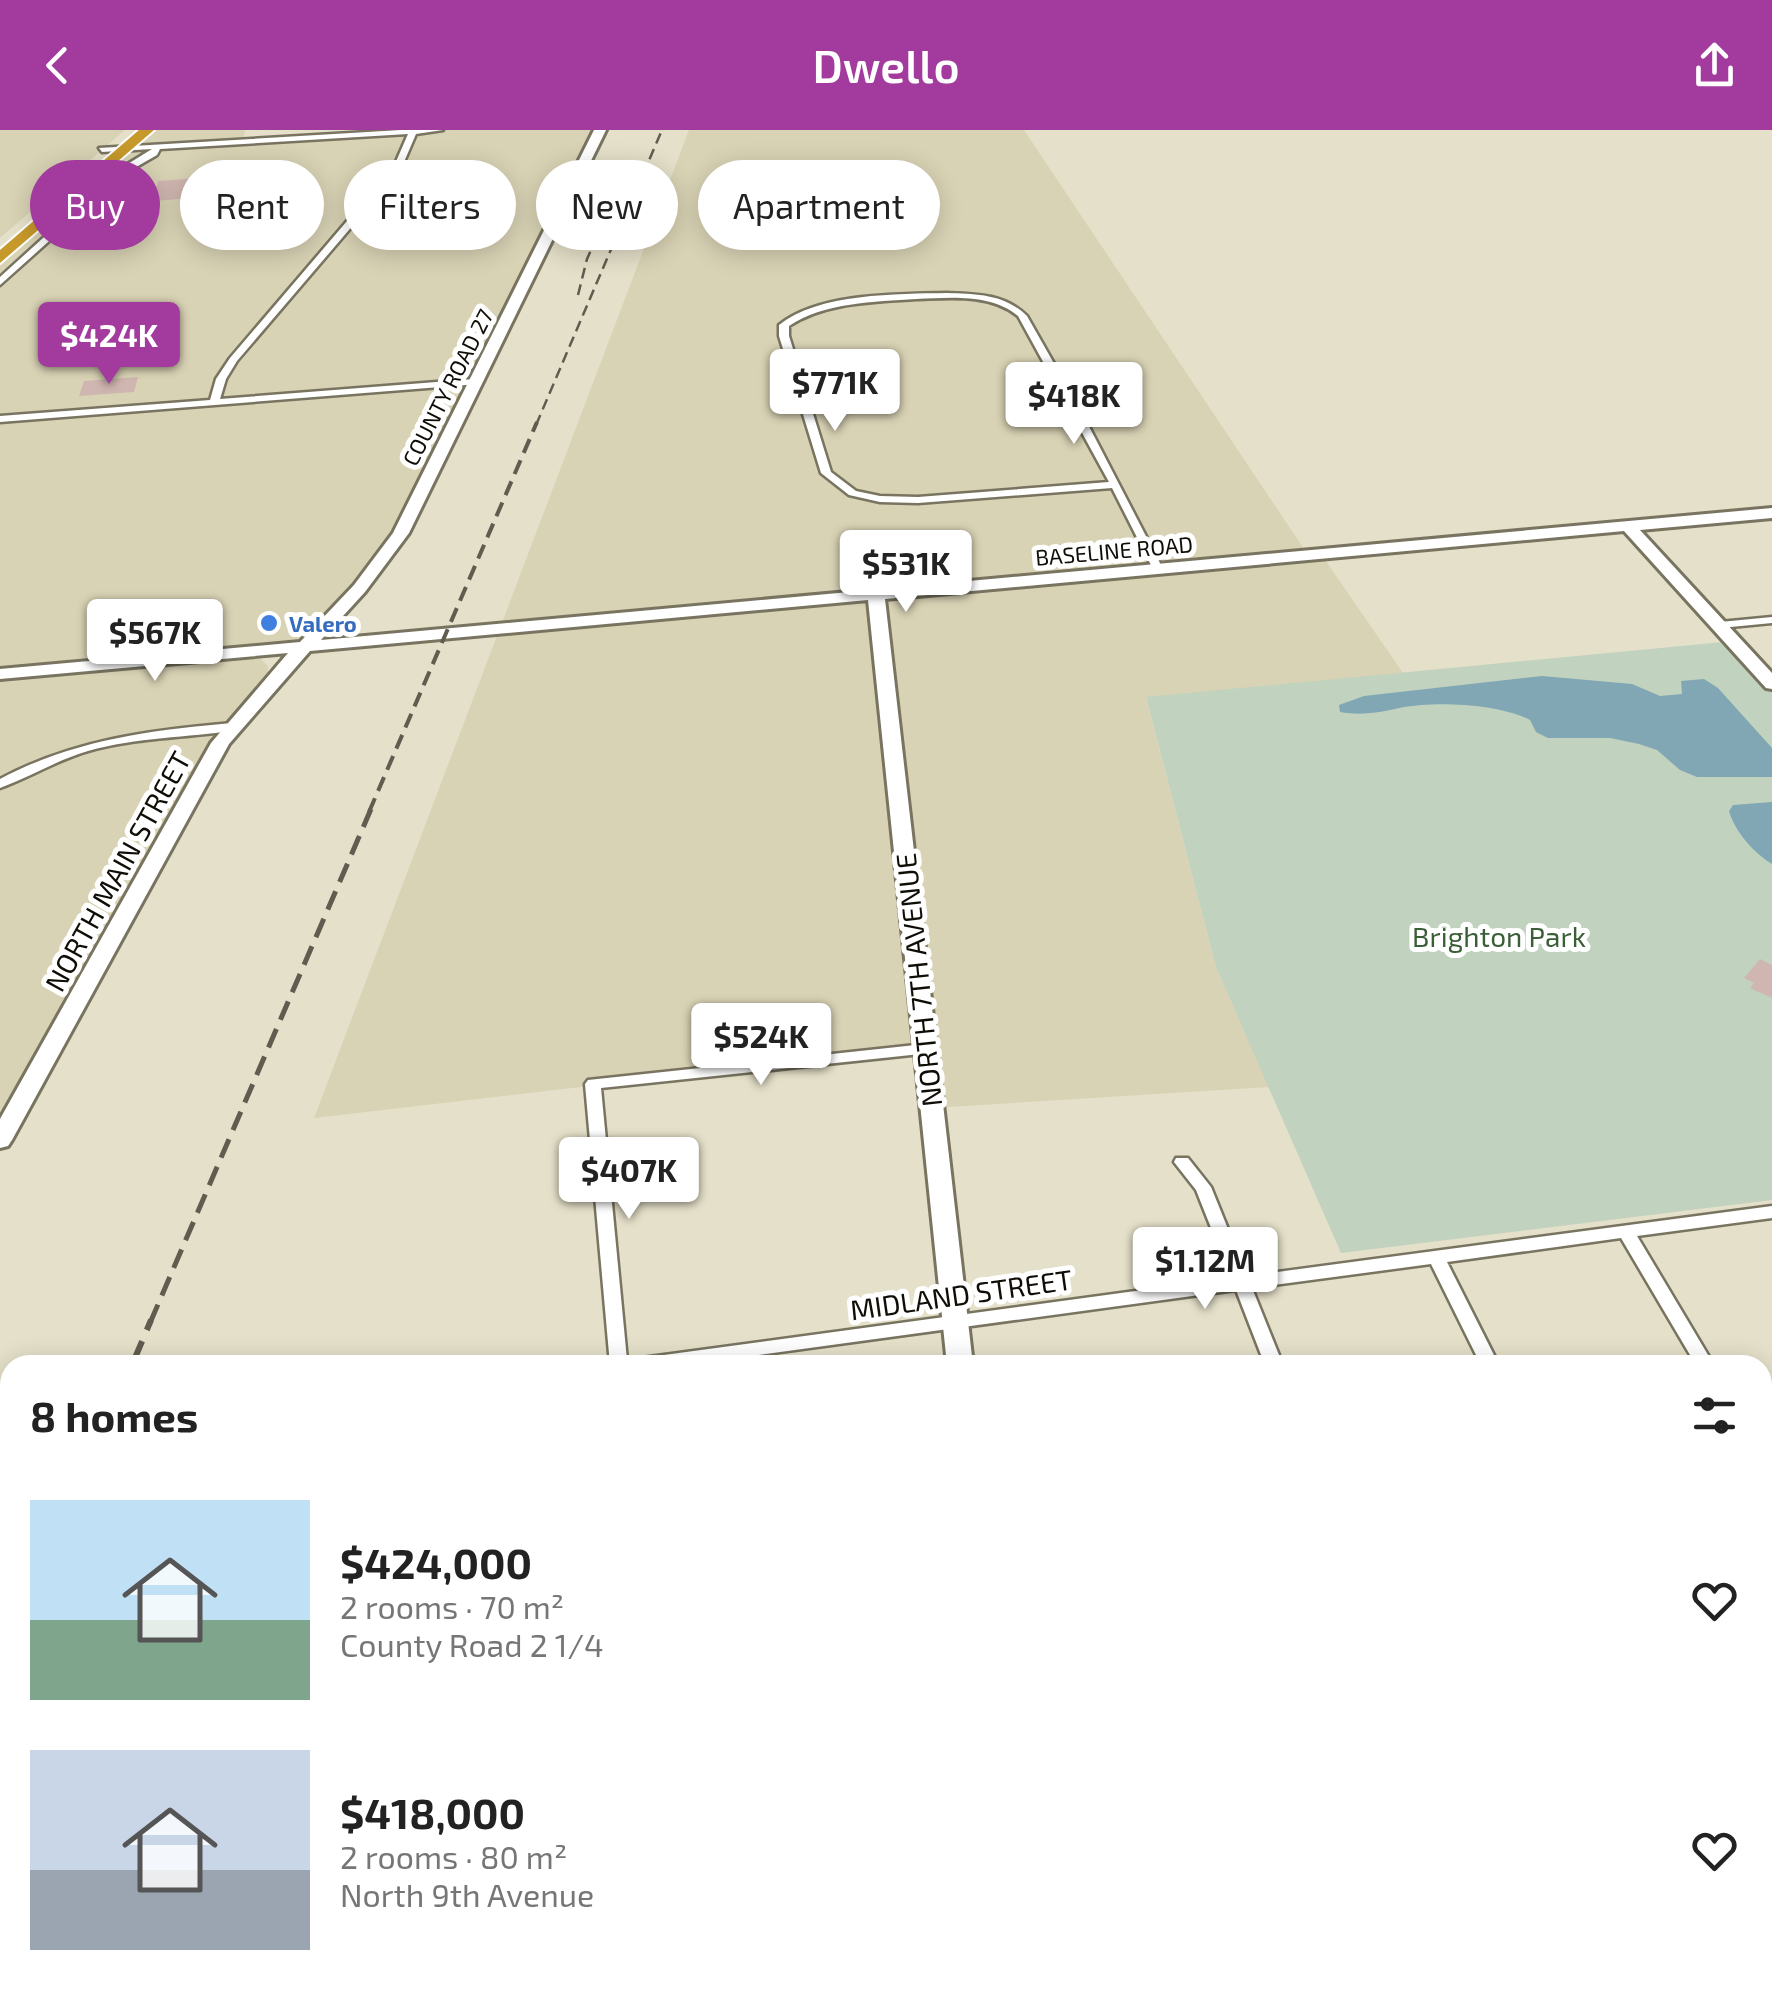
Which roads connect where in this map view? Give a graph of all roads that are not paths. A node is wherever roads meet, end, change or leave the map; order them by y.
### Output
1 (126, 130) edge
2 (147, 130) edge
3 (252, 130) edge
4 (439, 130) edge
5 (600, 130) edge
6 (410, 131) edge
7 (250, 142) junction
8 (157, 147) junction
9 (126, 148) junction
10 (102, 150) junction
11 (0, 238) edge
12 (0, 258) edge
13 (0, 282) edge
14 (475, 382) junction
15 (214, 403) junction
16 (0, 419) edge
17 (1116, 485) junction
18 (1772, 513) edge
19 (1626, 526) junction
20 (1158, 569) junction
21 (876, 594) junction
22 (339, 612) junction
23 (1772, 620) edge
24 (1720, 626) junction
25 (379, 640) junction
26 (306, 646) junction
27 (237, 652) junction
28 (0, 674) edge
29 (1772, 684) edge
30 (267, 685) junction
31 (232, 727) junction
32 (0, 784) edge
33 (925, 1049) junction
34 (0, 1140) edge
35 (1182, 1162) dead end
36 (1772, 1212) edge
37 (1626, 1232) junction
38 (1436, 1257) junction
39 (1242, 1284) junction
40 (956, 1323) junction
41 (618, 1355) edge
42 (709, 1355) edge
43 (959, 1355) edge
44 (1270, 1355) edge
45 (1485, 1355) edge
46 (1700, 1355) edge

1 - 10 highway
2 - 9 highway
3 - 7 street
4 - 6 street
5 - 14 street, COUNTY ROAD 27
6 - 7 street
6 - 15 street
7 - 8 street
8 - 9 street
8 - 13 street
9 - 10 street
9 - 12 highway
10 - 11 highway
14 - 15 street
14 - 22 street, COUNTY ROAD 27
15 - 16 street
17 - 17 street
17 - 20 street
18 - 19 street, BASELINE ROAD
19 - 20 street, BASELINE ROAD
19 - 24 street
20 - 21 street, BASELINE ROAD
21 - 25 street, BASELINE ROAD
21 - 33 street, NORTH 7TH AVENUE
22 - 25 street
22 - 26 street, COUNTY ROAD 27
23 - 24 street
24 - 29 street
25 - 26 street, BASELINE ROAD
26 - 27 street, BASELINE ROAD
26 - 30 street, NORTH MAIN STREET
27 - 28 street, BASELINE ROAD
27 - 30 street
30 - 31 street, NORTH MAIN STREET
31 - 32 street
31 - 34 street, NORTH MAIN STREET
33 - 40 street, NORTH 7TH AVENUE
33 - 41 street
35 - 39 street
36 - 37 street, MIDLAND STREET
37 - 38 street, MIDLAND STREET
37 - 46 street
38 - 39 street, MIDLAND STREET
38 - 45 street
39 - 40 street, MIDLAND STREET
39 - 44 street
40 - 42 street, MIDLAND STREET
40 - 43 street, NORTH 7TH AVENUE

